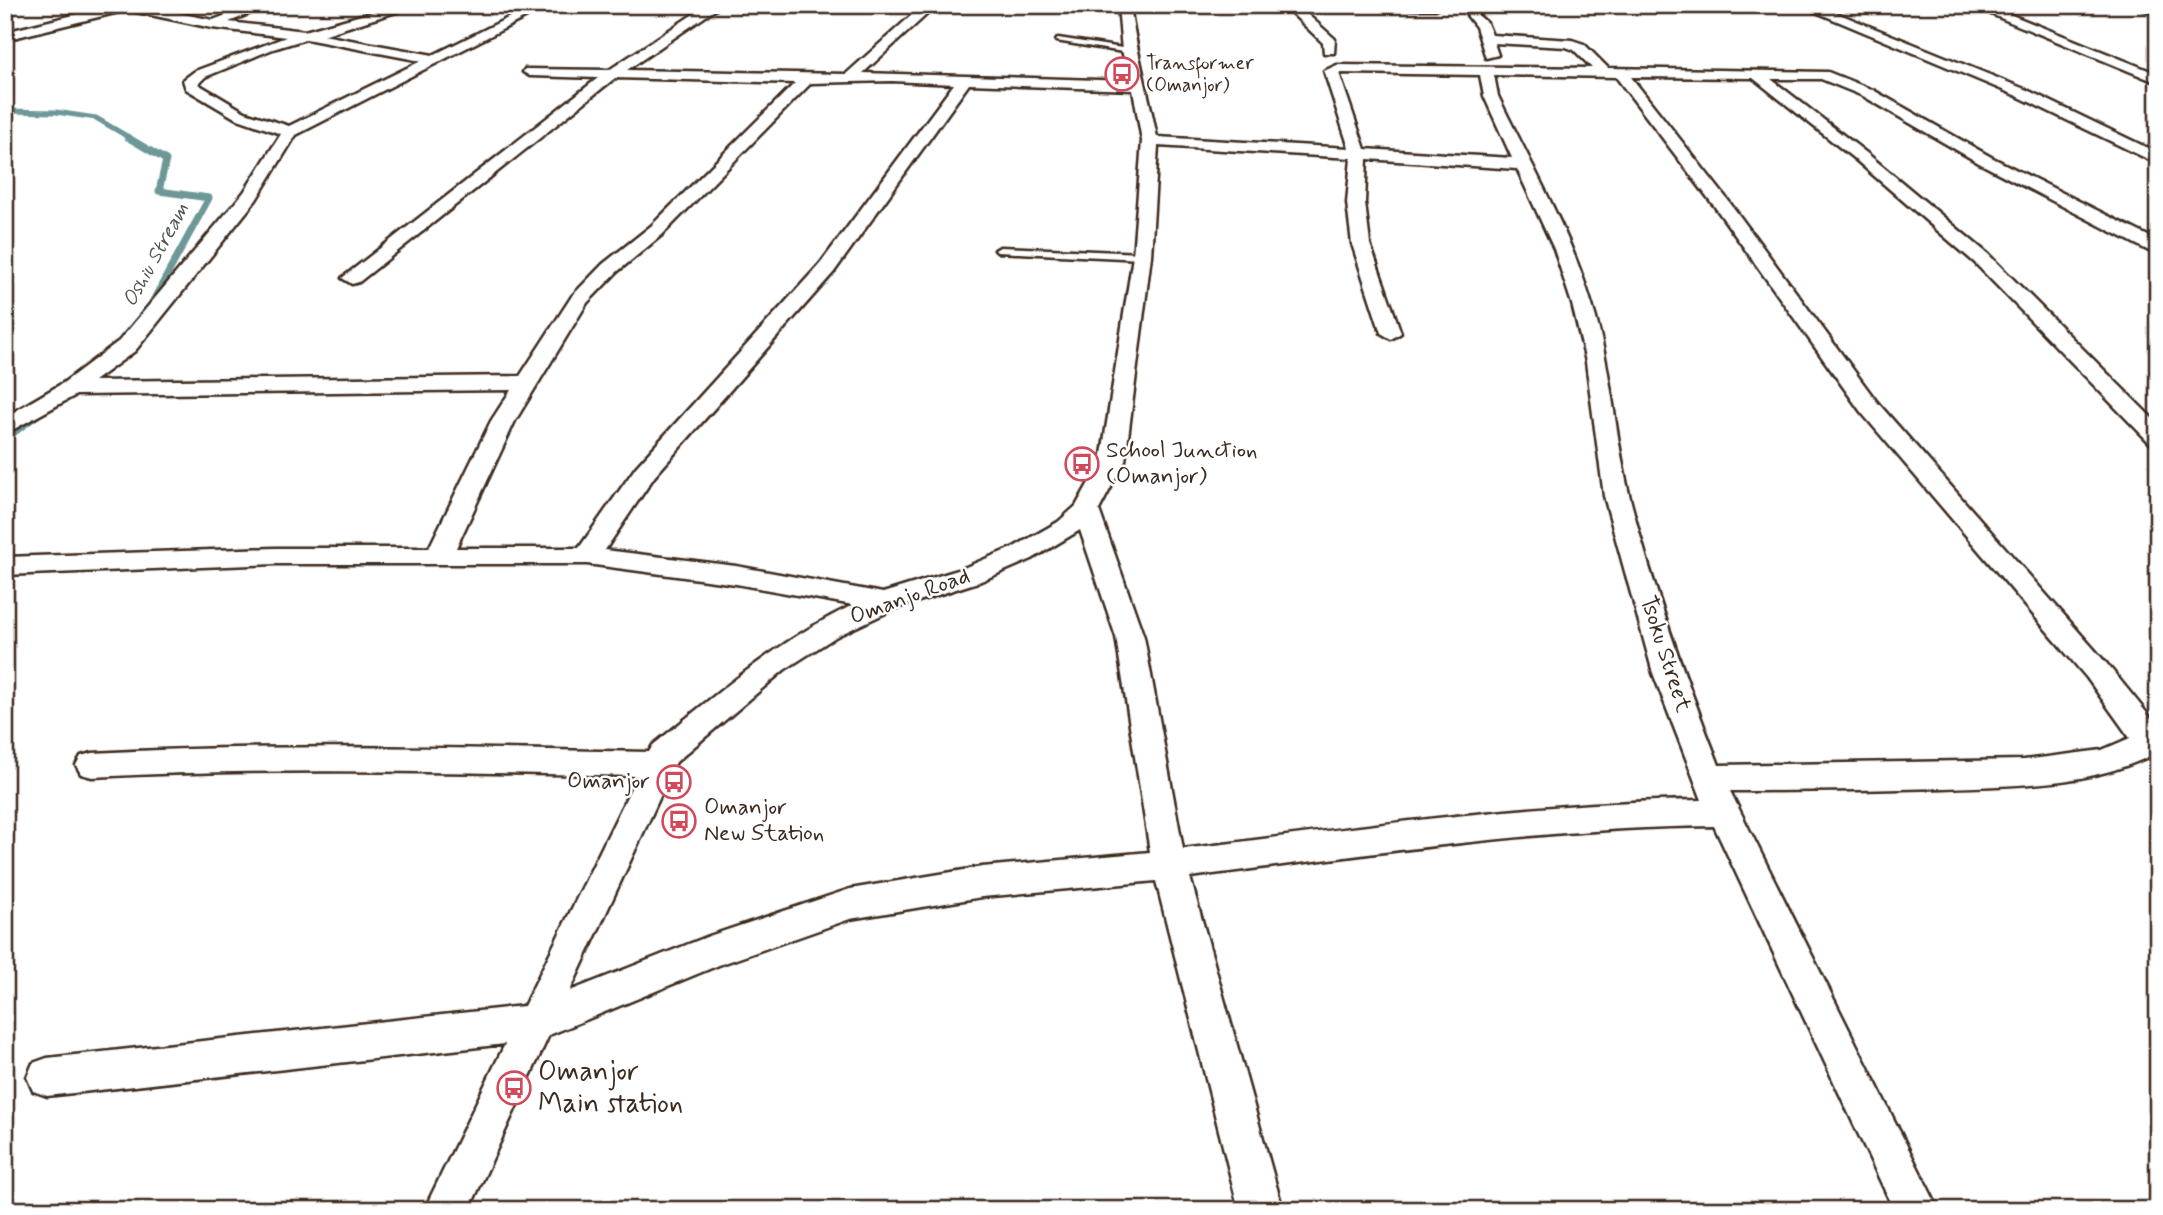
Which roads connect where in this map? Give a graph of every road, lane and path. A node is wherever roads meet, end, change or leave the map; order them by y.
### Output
1 (265, 5) edge
2 (412, 5) edge
3 (544, 5) edge
4 (716, 5) edge
5 (931, 5) edge
6 (1124, 5) edge
7 (1289, 5) edge
8 (1391, 5) edge
9 (1436, 5) edge
10 (1805, 5) edge
11 (1975, 5) edge
12 (2143, 5) edge
13 (122, 6) edge
14 (2158, 10) edge
15 (1472, 14) dead end
16 (212, 24) junction
17 (304, 35) junction
18 (5, 36) edge
19 (1485, 39) junction
20 (1058, 40) dead end
21 (1329, 50) dead end
22 (1129, 51) junction
23 (431, 59) junction
24 (530, 72) dead end
25 (1492, 72) junction
26 (1612, 73) junction
27 (1756, 75) junction
28 (608, 76) junction
29 (852, 76) junction
30 (807, 79) junction
31 (965, 79) junction
32 (2158, 79) edge
33 (1140, 86) junction
34 (290, 132) junction
35 (1150, 141) junction
36 (1359, 155) junction
37 (2158, 159) edge
38 (1522, 164) junction
39 (2158, 247) edge
40 (1000, 250) dead end
41 (1142, 256) junction
42 (352, 278) dead end
43 (1391, 333) dead end
44 (527, 383) junction
45 (71, 388) junction
46 (5, 427) edge
47 (2158, 438) edge
48 (1086, 510) junction
49 (587, 555) junction
50 (438, 557) junction
51 (5, 566) edge
52 (884, 602) junction
53 (659, 764) junction
54 (92, 765) dead end
55 (1708, 778) junction
56 (1725, 813) junction
57 (1169, 865) junction
58 (535, 1023) junction
59 (47, 1077) dead end
60 (446, 1210) edge
61 (1261, 1210) edge
62 (1917, 1210) edge

1 - 16 street
2 - 17 street
3 - 23 street
4 - 28 street
5 - 29 street
6 - 22 street, Omanjo Road
7 - 21 street
8 - 9 street
10 - 37 street
11 - 32 street
12 - 14 street
13 - 16 street
13 - 18 street
15 - 19 street, Tsoku Street
16 - 17 street
17 - 23 street
17 - 34 street
19 - 25 street, Tsoku Street
19 - 26 street
20 - 22 lane
22 - 33 street, Omanjo Road
23 - 34 street
24 - 28 street
25 - 26 street
25 - 36 street
25 - 38 street, Tsoku Street
26 - 27 street
26 - 55 street
27 - 39 street
27 - 47 street
28 - 30 street
28 - 42 street
29 - 30 street
29 - 31 street
30 - 44 street
31 - 33 street
31 - 49 street
33 - 35 street, Omanjo Road
34 - 45 street
35 - 36 street
35 - 41 street, Omanjo Road
36 - 38 street
36 - 43 street
38 - 55 street, Tsoku Street
40 - 41 lane
41 - 48 street, Omanjo Road
44 - 45 street
44 - 50 street
45 - 46 street
48 - 52 street, Omanjo Road
48 - 57 street
49 - 50 street
49 - 52 street
50 - 51 street
52 - 53 street, Omanjo Road
53 - 54 street
53 - 58 street, Omanjo Road
55 - 56 street, Tsoku Street
56 - 57 street
56 - 62 street, Tsoku Street
57 - 58 street
57 - 61 street
58 - 59 street
58 - 60 street, Omanjo Road

